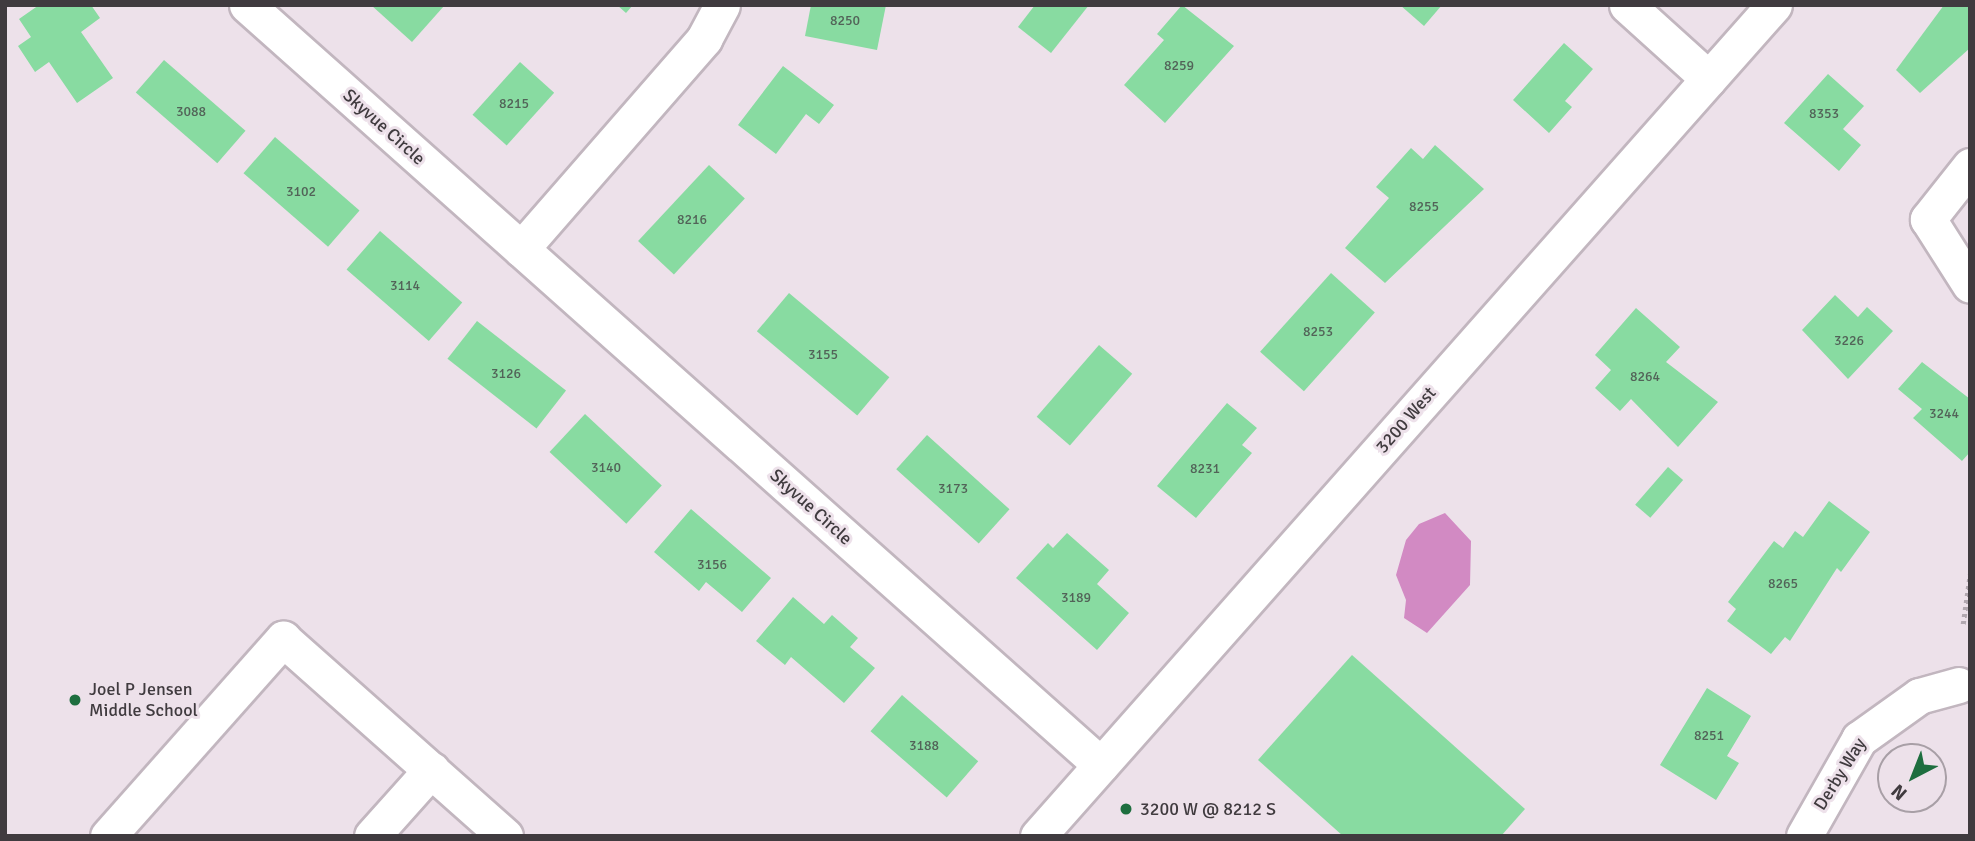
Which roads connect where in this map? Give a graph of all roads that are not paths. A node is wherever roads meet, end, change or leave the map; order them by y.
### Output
1 (247, 5) edge
2 (723, 5) edge
3 (1627, 5) edge
4 (1774, 5) edge
5 (1709, 79) junction
6 (1970, 166) edge
7 (521, 250) junction
8 (1970, 285) edge
9 (1959, 685) dead end
10 (1101, 765) junction
11 (431, 770) junction
12 (108, 836) edge
13 (372, 836) edge
14 (505, 836) edge
15 (1038, 836) edge
16 (1804, 836) edge

1 - 7 street, Skyvue Circle
2 - 7 street
3 - 5 street
4 - 5 street, 3200 West
5 - 10 street, 3200 West
6 - 8 street
7 - 10 street, Skyvue Circle
9 - 16 street, Derby Way
10 - 15 street, 3200 West
11 - 12 street
11 - 13 street
11 - 14 street

